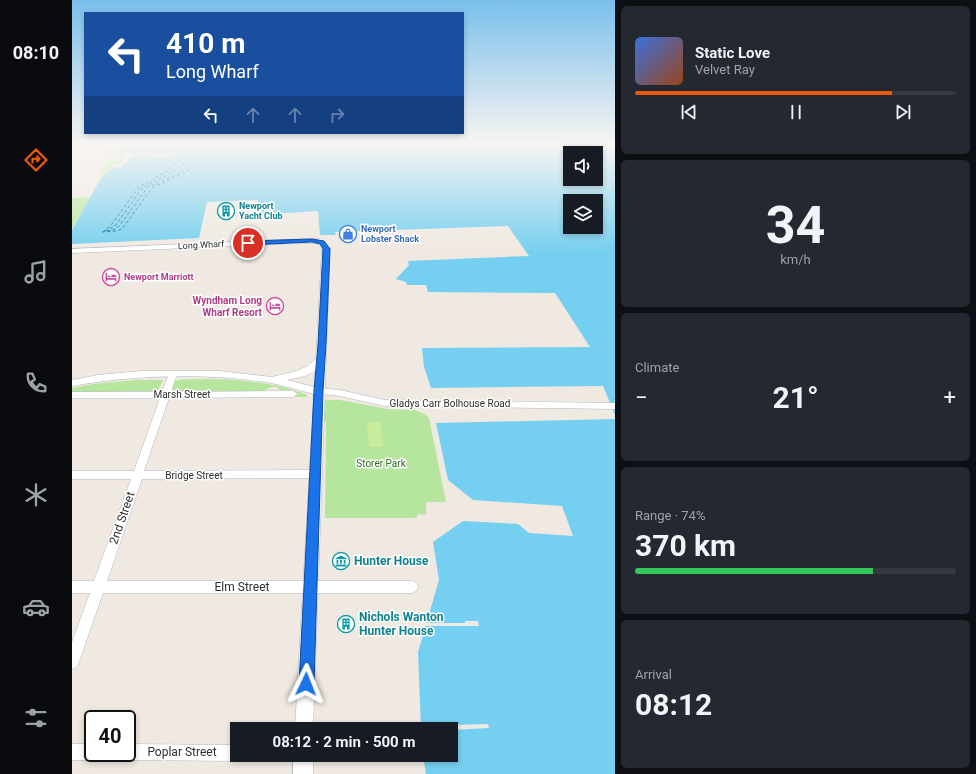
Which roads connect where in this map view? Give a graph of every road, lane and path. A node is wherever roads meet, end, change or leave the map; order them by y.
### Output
1 (75, 251) edge
2 (321, 360) junction
3 (173, 374) junction
4 (267, 379) junction
5 (72, 382) edge
6 (318, 391) junction
7 (293, 394) dead end
8 (72, 395) edge
9 (165, 395) junction
10 (615, 406) edge
11 (315, 474) junction
12 (72, 475) edge
13 (137, 475) junction
14 (72, 587) edge
15 (98, 587) junction
16 (310, 587) junction
17 (412, 587) dead end
18 (72, 662) edge
19 (304, 722) edge
20 (72, 752) edge
21 (84, 752) edge
22 (136, 752) edge
23 (230, 753) edge
24 (303, 762) edge
25 (303, 774) edge

1 - 2 street, Long Wharf
2 - 4 street
2 - 6 street
3 - 4 street, Gladys Carr Bolhouse Road
3 - 5 street, Gladys Carr Bolhouse Road
3 - 9 street, 2nd Street
4 - 6 street, Gladys Carr Bolhouse Road
6 - 10 street, Gladys Carr Bolhouse Road
6 - 11 street
7 - 9 street, Marsh Street
8 - 9 street, Marsh Street
9 - 13 street, 2nd Street
11 - 13 street, Bridge Street
11 - 16 street
12 - 13 street, Bridge Street
13 - 15 street, 2nd Street
14 - 15 street, Elm Street
15 - 16 street, Elm Street
15 - 18 street, 2nd Street
16 - 17 street, Elm Street
16 - 19 street
20 - 21 street
22 - 23 street, Poplar Street
24 - 25 street

